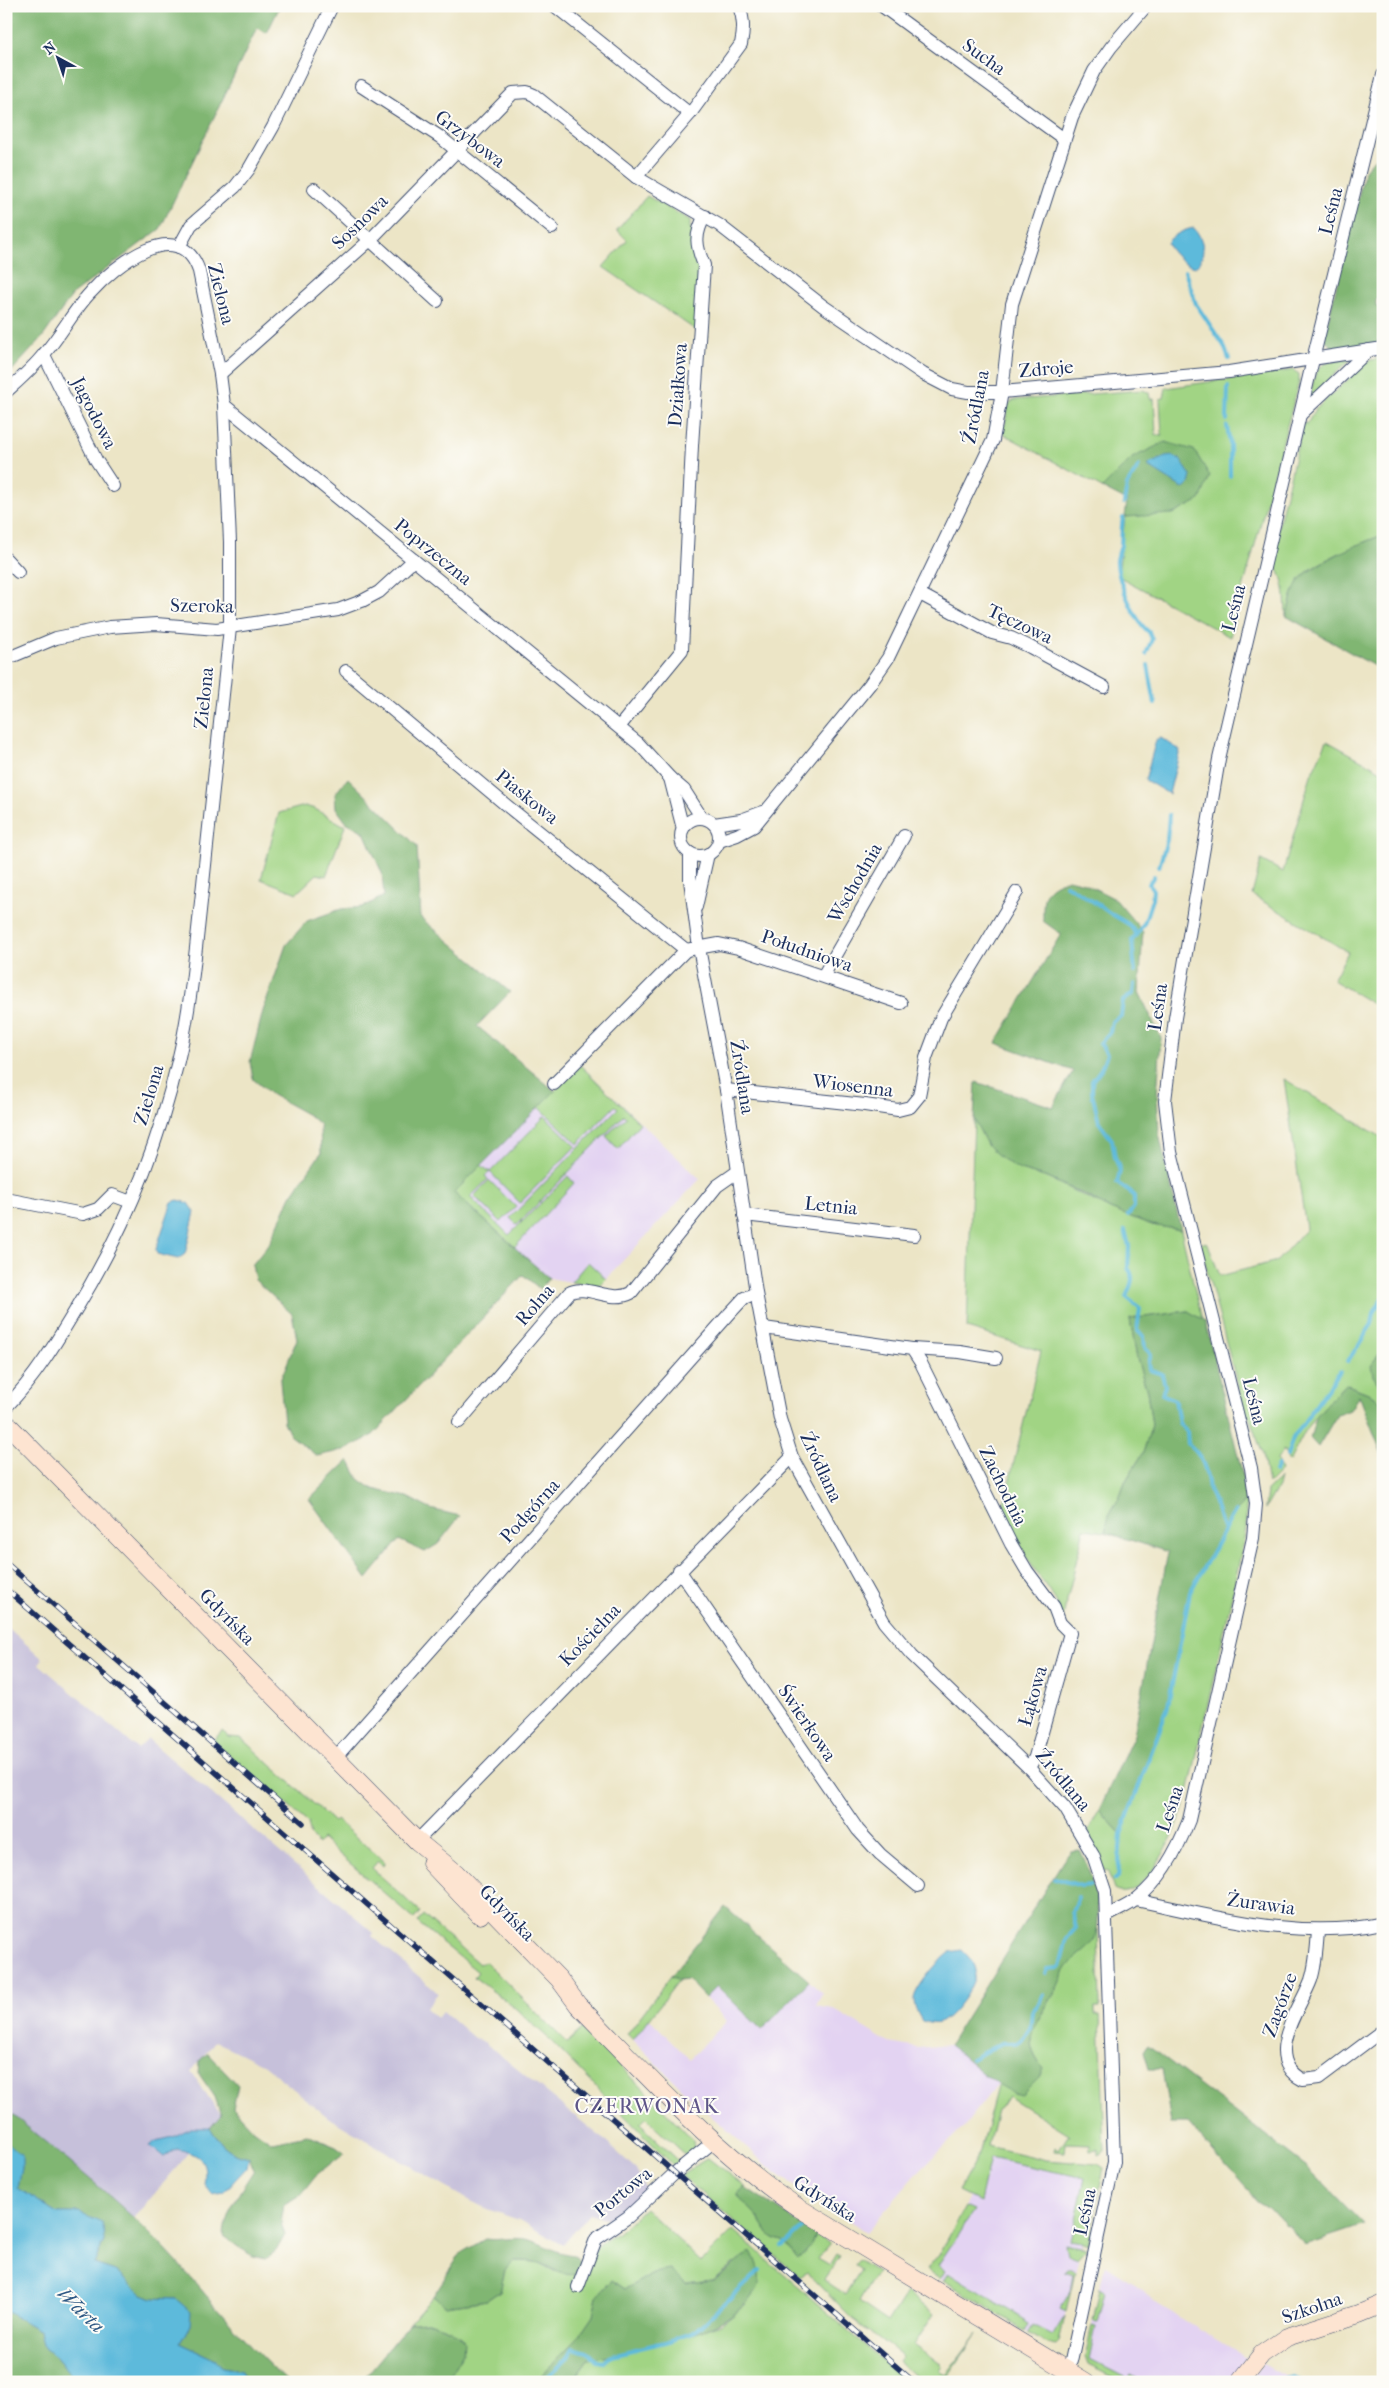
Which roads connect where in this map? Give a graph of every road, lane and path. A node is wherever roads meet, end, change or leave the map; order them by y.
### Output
1 (332, 6) edge
2 (555, 6) edge
3 (739, 6) edge
4 (882, 6) edge
5 (1146, 6) edge
6 (1383, 75) edge
7 (361, 86) dead end
8 (690, 114) junction
9 (1064, 138) junction
10 (457, 151) junction
11 (636, 178) junction
12 (314, 189) dead end
13 (704, 216) junction
14 (552, 228) dead end
15 (369, 240) junction
16 (179, 247) junction
17 (437, 300) dead end
18 (1383, 348) edge
19 (1369, 350) junction
20 (44, 355) junction
21 (1313, 358) junction
22 (220, 374) junction
23 (6, 392) edge
24 (1002, 392) junction
25 (224, 405) junction
26 (1300, 415) junction
27 (113, 486) dead end
28 (6, 558) edge
29 (414, 560) junction
30 (18, 572) dead end
31 (920, 594) junction
32 (230, 628) junction
33 (6, 659) edge
34 (346, 671) dead end
35 (1104, 687) dead end
36 (619, 727) junction
37 (670, 778) junction
38 (763, 812) junction
39 (702, 818) junction
40 (714, 824) junction
41 (683, 829) junction
42 (904, 836) dead end
43 (719, 841) junction
44 (690, 853) junction
45 (708, 854) junction
46 (1017, 892) dead end
47 (695, 912) junction
48 (699, 948) junction
49 (686, 950) junction
50 (823, 976) junction
51 (901, 1004) dead end
52 (554, 1084) dead end
53 (726, 1090) junction
54 (737, 1172) junction
55 (6, 1199) edge
56 (131, 1202) junction
57 (744, 1215) junction
58 (914, 1235) dead end
59 (756, 1293) junction
60 (764, 1328) junction
61 (912, 1349) junction
62 (996, 1358) dead end
63 (6, 1407) edge
64 (459, 1422) dead end
65 (6, 1423) edge
66 (792, 1458) junction
67 (679, 1570) junction
68 (1070, 1633) joint
69 (335, 1758) junction
70 (1029, 1768) junction
71 (416, 1841) junction
72 (918, 1886) dead end
73 (1136, 1900) junction
74 (1107, 1916) junction
75 (1383, 1923) edge
76 (1318, 1930) junction
77 (1383, 2030) edge
78 (713, 2142) junction
79 (578, 2287) dead end
80 (1383, 2304) edge
81 (1066, 2370) junction
82 (1086, 2382) edge
83 (1240, 2382) edge

1 - 16 street
2 - 8 street
3 - 8 street
4 - 9 street, Sucha
5 - 9 street, Źródlana
6 - 21 street, Leśna
7 - 10 street, Grzybowa
8 - 11 street
9 - 24 street, Źródlana
10 - 11 street, Sosnowa
10 - 14 street, Grzybowa
10 - 15 street, Sosnowa
11 - 13 street
12 - 15 street
13 - 24 street, Zdroje
13 - 36 street, Działkowa
15 - 17 street
15 - 22 street, Sosnowa
16 - 20 street
16 - 22 street, Zielona
18 - 19 street, Zdroje
19 - 21 street, Zdroje
19 - 26 street
20 - 23 street
20 - 27 street, Jagodowa
21 - 24 street, Zdroje
21 - 26 street, Leśna
22 - 25 street, Zielona
24 - 31 street, Źródlana
25 - 29 street, Poprzeczna
25 - 32 street, Zielona
26 - 73 street, Leśna
28 - 30 street
29 - 32 street, Szeroka
29 - 36 street, Poprzeczna
31 - 35 street, Tęczowa
31 - 38 street, Źródlana
32 - 33 street, Szeroka
32 - 56 street, Zielona
34 - 49 street, Piaskowa
36 - 37 street
37 - 39 street
37 - 41 street
38 - 40 street
38 - 43 street, Źródlana
39 - 40 street
39 - 41 street
40 - 43 street
41 - 44 street
42 - 50 street, Wschodnia
43 - 45 street
44 - 45 street
44 - 47 street, Źródlana
45 - 47 street, Źródlana
46 - 53 street, Wiosenna
47 - 48 street, Źródlana
48 - 49 street
48 - 50 street, Południowa
48 - 53 street, Źródlana
49 - 52 street
50 - 51 street, Południowa
53 - 54 street, Źródlana
54 - 57 street, Źródlana
54 - 64 street, Rolna
55 - 56 street
56 - 63 street, Zielona
57 - 58 street, Letnia
57 - 59 street, Źródlana
59 - 60 street, Źródlana
59 - 69 street, Podgórna
60 - 61 street
60 - 66 street, Źródlana
61 - 62 street
61 - 68 street, Zachodnia
65 - 69 main road, Gdyńska
66 - 67 street, Kościelna
66 - 70 street, Źródlana
67 - 71 street, Kościelna
67 - 72 street, Świerkowa
68 - 70 street, Łąkowa
69 - 71 main road, Gdyńska
70 - 74 street, Źródlana
71 - 78 main road, Gdyńska
73 - 74 street, Leśna
73 - 76 street, Żurawia
74 - 81 street, Leśna
75 - 76 street, Żurawia
76 - 77 street, Zagórze
78 - 79 street, Portowa
78 - 81 main road, Gdyńska
80 - 83 main road, Szkolna
81 - 82 main road, Gdyńska

